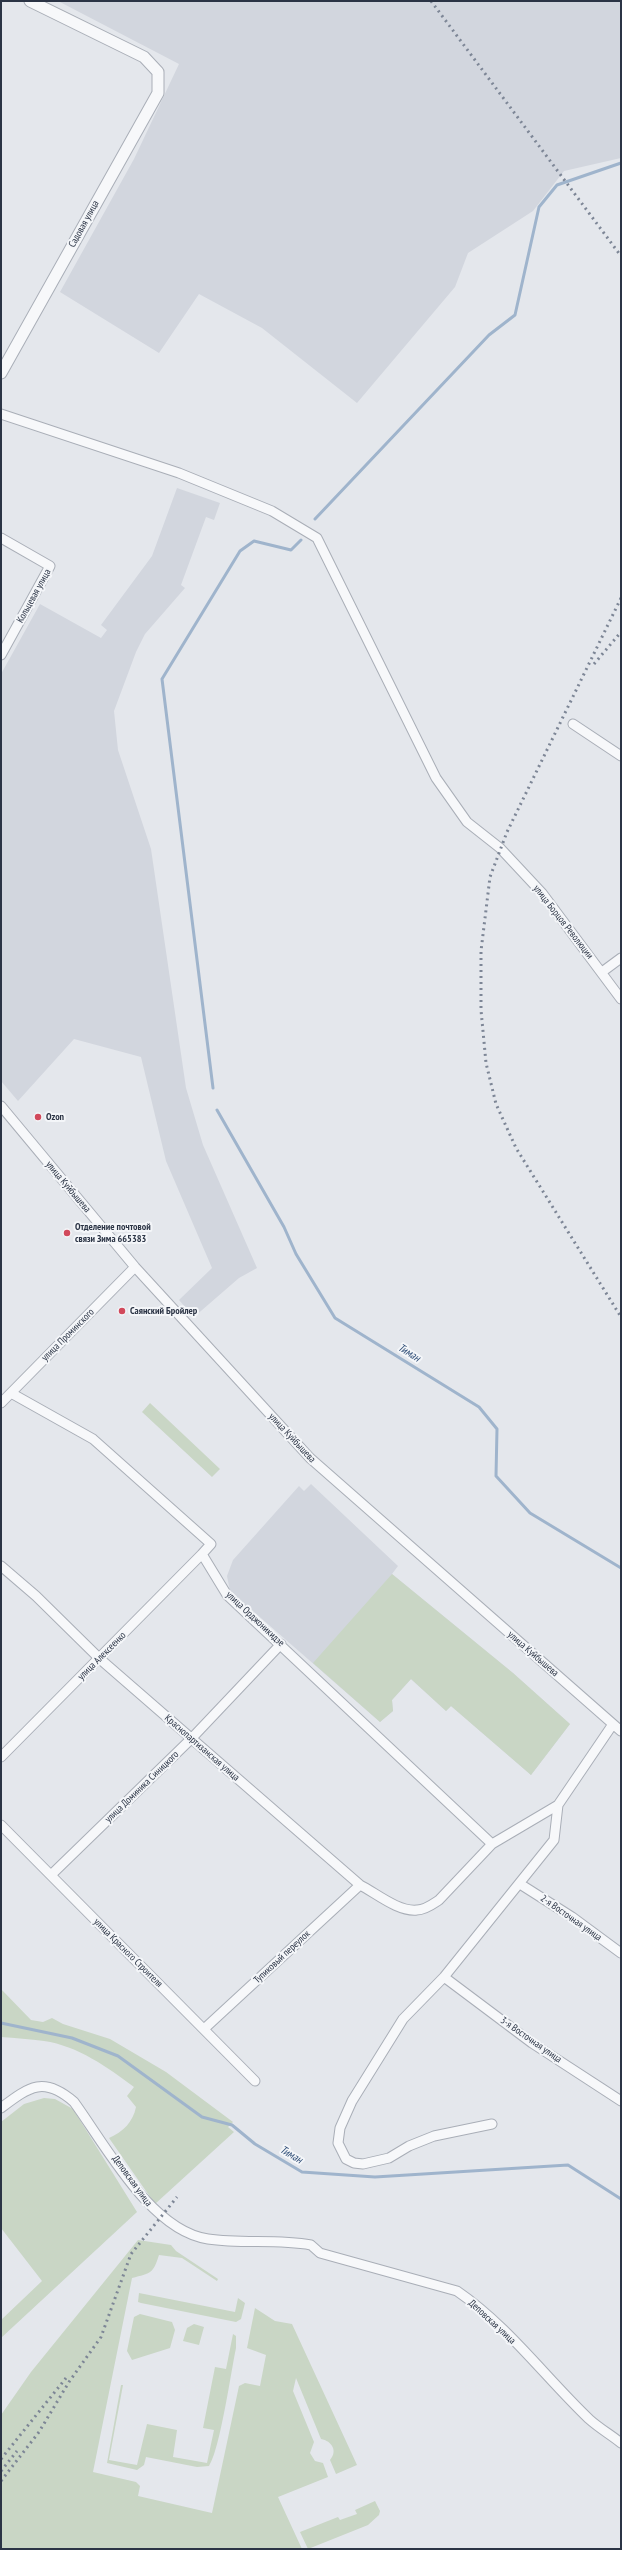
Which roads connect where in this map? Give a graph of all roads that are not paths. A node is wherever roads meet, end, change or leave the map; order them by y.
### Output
1 (30, 1) edge
2 (1, 373) edge
3 (1, 414) edge
4 (1, 538) edge
5 (1, 655) edge
6 (573, 724) dead end
7 (621, 756) edge
8 (621, 958) edge
9 (602, 972) junction
10 (621, 999) edge
11 (1, 1106) edge
12 (135, 1267) junction
13 (11, 1393) junction
14 (1, 1403) edge
15 (202, 1554) junction
16 (1, 1567) edge
17 (281, 1644) junction
18 (100, 1658) junction
19 (613, 1724) junction
20 (621, 1731) edge
21 (191, 1739) junction
22 (1, 1757) edge
23 (558, 1805) junction
24 (1, 1825) edge
25 (492, 1844) junction
26 (51, 1875) junction
27 (520, 1884) junction
28 (360, 1885) junction
29 (621, 1954) edge
30 (444, 1977) junction
31 (204, 2029) junction
32 (255, 2081) dead end
33 (621, 2101) edge
34 (1, 2108) edge
35 (492, 2124) dead end
36 (621, 2443) edge

1 - 2 street, Садовая улица
3 - 9 street, улица Борцов Революции
4 - 5 street, Кольцевая улица
6 - 7 street
8 - 9 street
9 - 10 street, улица Борцов Революции
11 - 12 street, улица Куйбышева
12 - 13 street, улица Проминского
12 - 19 street, улица Куйбышева
13 - 14 street, улица Проминского
13 - 15 street
15 - 17 street, улица Орджоникидзе
15 - 18 street, улица Алексеенко
16 - 18 street, Краснопартизанская улица
17 - 21 street, улица Доминика Синицкого
17 - 25 street, улица Орджоникидзе
18 - 21 street, Краснопартизанская улица
18 - 22 street, улица Алексеенко
19 - 20 street, улица Куйбышева
19 - 23 street
21 - 26 street, улица Доминика Синицкого
21 - 28 street, Краснопартизанская улица
23 - 25 street
23 - 27 street
24 - 26 street, улица Красного Строителя
25 - 28 street, Краснопартизанская улица
26 - 31 street, улица Красного Строителя
27 - 29 street, 2-я Восточная улица
27 - 30 street
28 - 31 street, Тупиковый переулок
30 - 33 street, 3-я Восточная улица
30 - 35 street
31 - 32 street, улица Красного Строителя
34 - 36 street, Деповская улица

